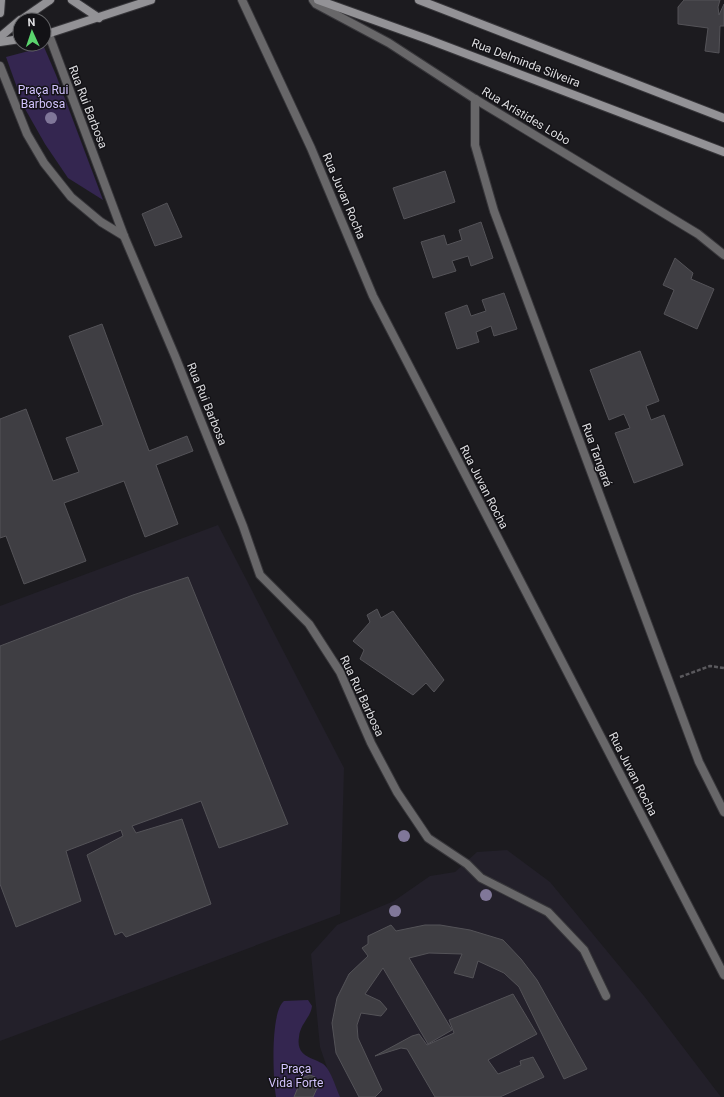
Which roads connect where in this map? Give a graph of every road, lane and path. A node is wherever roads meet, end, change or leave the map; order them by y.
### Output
1 (1, 0) edge
2 (50, 0) edge
3 (72, 0) edge
4 (140, 0) edge
5 (151, 0) edge
6 (242, 0) edge
7 (313, 0) edge
8 (318, 0) edge
9 (419, 0) edge
10 (133, 6) junction
11 (32, 12) edge
12 (0, 13) edge
13 (99, 18) junction
14 (12, 27) edge
15 (52, 33) edge
16 (0, 37) edge
17 (12, 40) edge
18 (0, 42) edge
19 (52, 50) edge
20 (0, 66) edge
21 (475, 99) junction
22 (724, 118) edge
23 (724, 152) edge
24 (124, 236) junction
25 (724, 255) edge
26 (724, 668) edge
27 (668, 682) junction
28 (724, 812) edge
29 (724, 975) edge
30 (606, 996) dead end

1 - 12 main road
2 - 11 main road
3 - 13 main road
4 - 10 main road
5 - 10 main road
6 - 29 street, Rua Juvan Rocha
7 - 21 street, Rua Aristides Lobo
8 - 23 main road, Rua Delminda Silveira
9 - 22 main road, Rua Delminda Silveira
10 - 13 main road
13 - 15 main road
14 - 16 main road
17 - 18 main road
19 - 24 street, Rua Rui Barbosa
20 - 24 street
21 - 25 street, Rua Aristides Lobo
21 - 27 street, Rua Tangará
24 - 30 street, Rua Rui Barbosa
26 - 27 path
27 - 28 street, Rua Tangará

